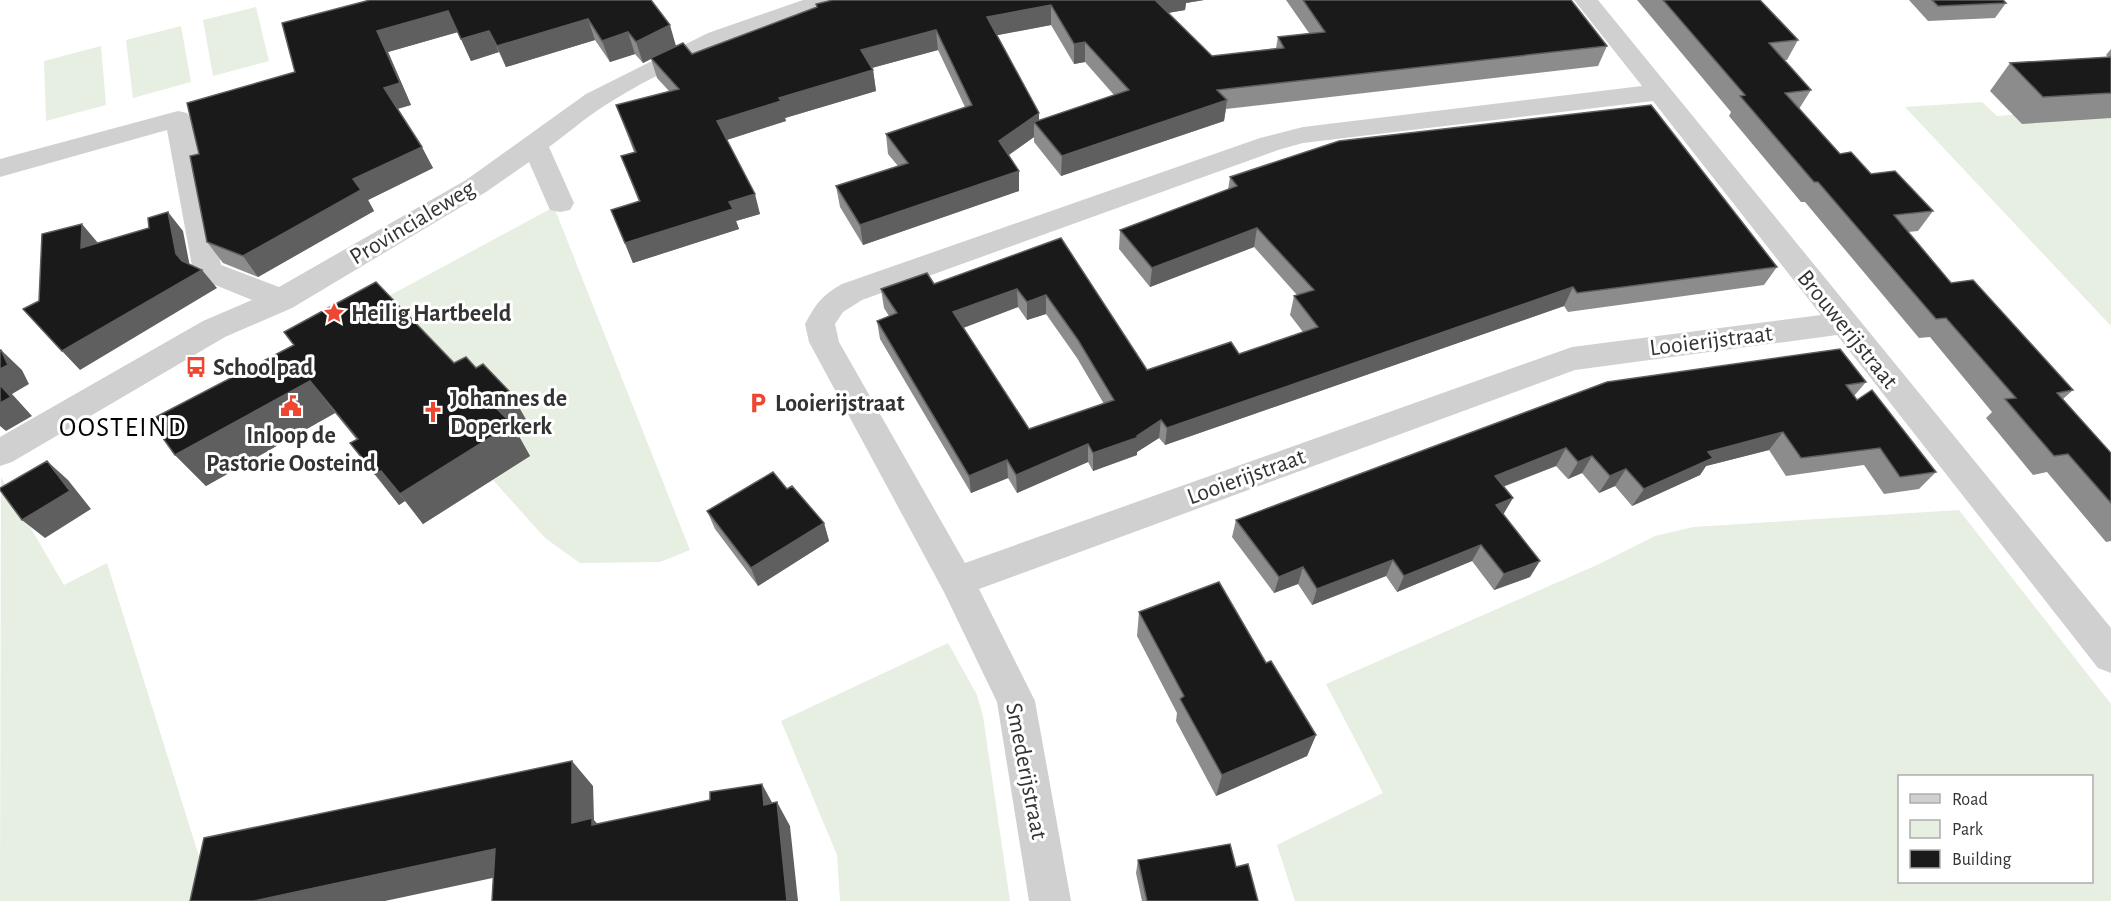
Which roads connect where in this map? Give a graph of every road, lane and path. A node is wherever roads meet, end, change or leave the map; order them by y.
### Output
1 (826, 0) edge
2 (1586, 0) edge
3 (1660, 92) junction
4 (535, 146) junction
5 (0, 168) edge
6 (560, 203) dead end
7 (281, 300) junction
8 (1843, 323) junction
9 (0, 453) edge
10 (957, 581) junction
11 (2111, 656) edge
12 (1050, 901) edge

1 - 4 street, Provincialeweg
2 - 3 street, Brouwerijstraat
3 - 8 street, Brouwerijstraat
3 - 10 street
4 - 6 street
4 - 7 street, Provincialeweg
5 - 7 street
7 - 9 street, Provincialeweg
8 - 10 street, Looierijstraat
8 - 11 street, Brouwerijstraat
10 - 12 street, Smederijstraat

